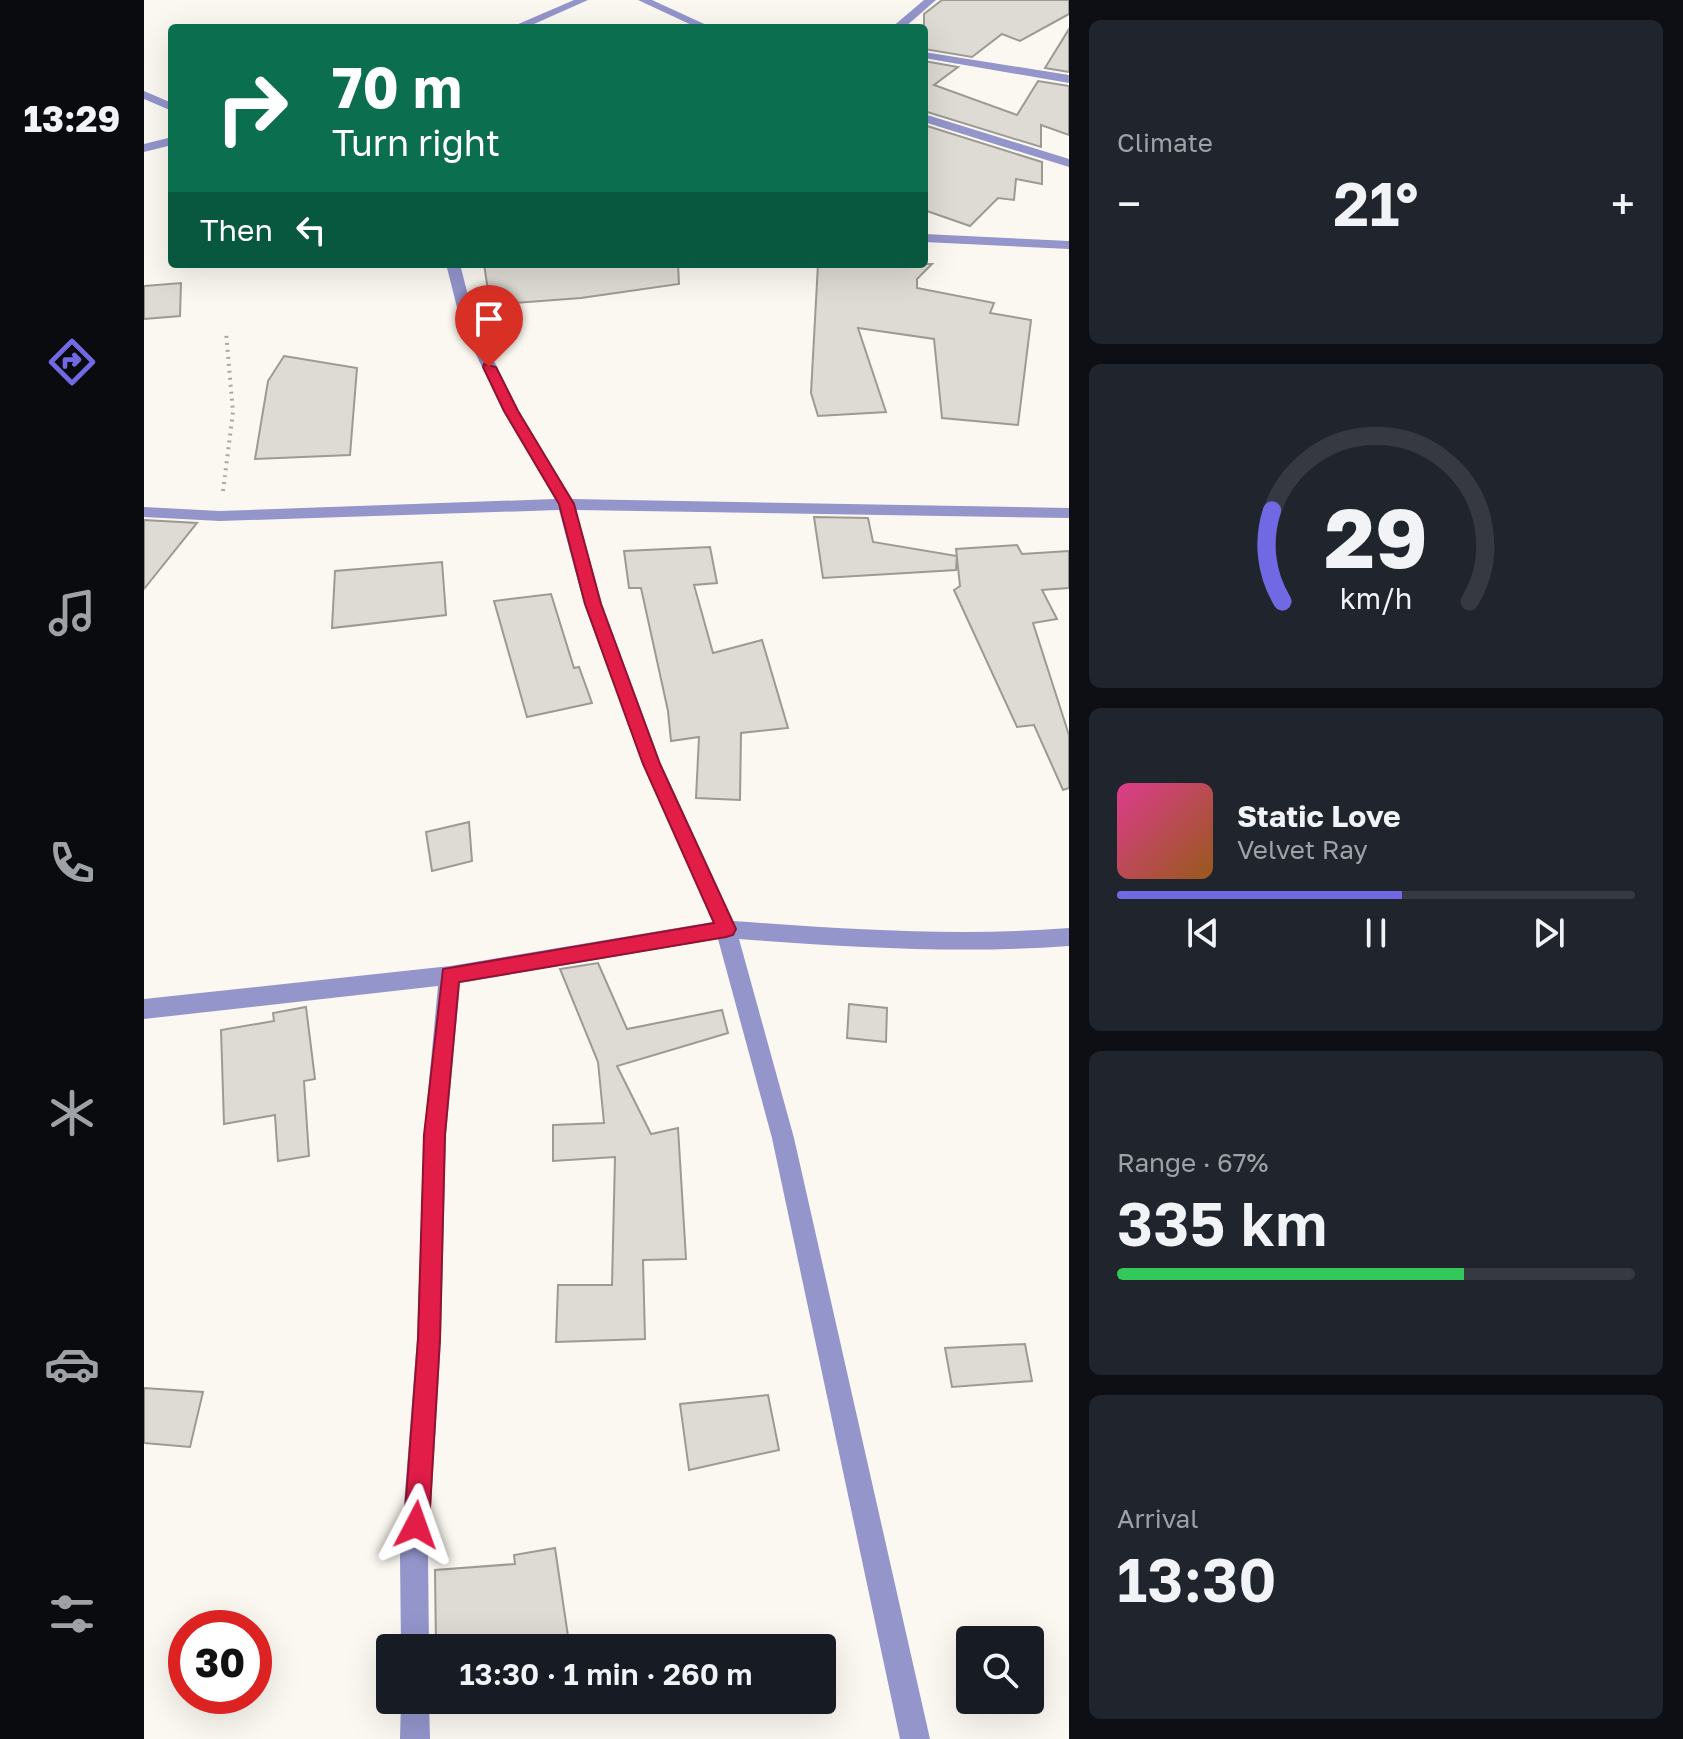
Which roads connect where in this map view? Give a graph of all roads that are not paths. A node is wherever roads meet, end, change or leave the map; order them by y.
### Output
1 (583, 0) edge
2 (643, 0) edge
3 (931, 0) edge
4 (525, 24) edge
5 (698, 24) edge
6 (902, 24) edge
7 (928, 56) edge
8 (1069, 79) edge
9 (144, 95) edge
10 (168, 105) edge
11 (928, 119) edge
12 (168, 142) edge
13 (144, 148) edge
14 (1069, 163) edge
15 (928, 238) edge
16 (1069, 245) edge
17 (454, 268) edge
18 (566, 504) junction
19 (144, 512) edge
20 (1069, 513) edge
21 (726, 929) junction
22 (1069, 937) edge
23 (450, 975) junction
24 (144, 1009) edge
25 (415, 1634) edge
26 (415, 1714) edge
27 (415, 1739) edge
28 (915, 1739) edge

1 - 4 street
2 - 5 street
3 - 6 street
7 - 8 street
9 - 10 street
11 - 14 street
12 - 13 street
15 - 16 street
17 - 18 street
18 - 19 street
18 - 20 street
18 - 21 street
21 - 22 street
21 - 23 street
21 - 28 street
23 - 24 street
23 - 25 street
26 - 27 street

